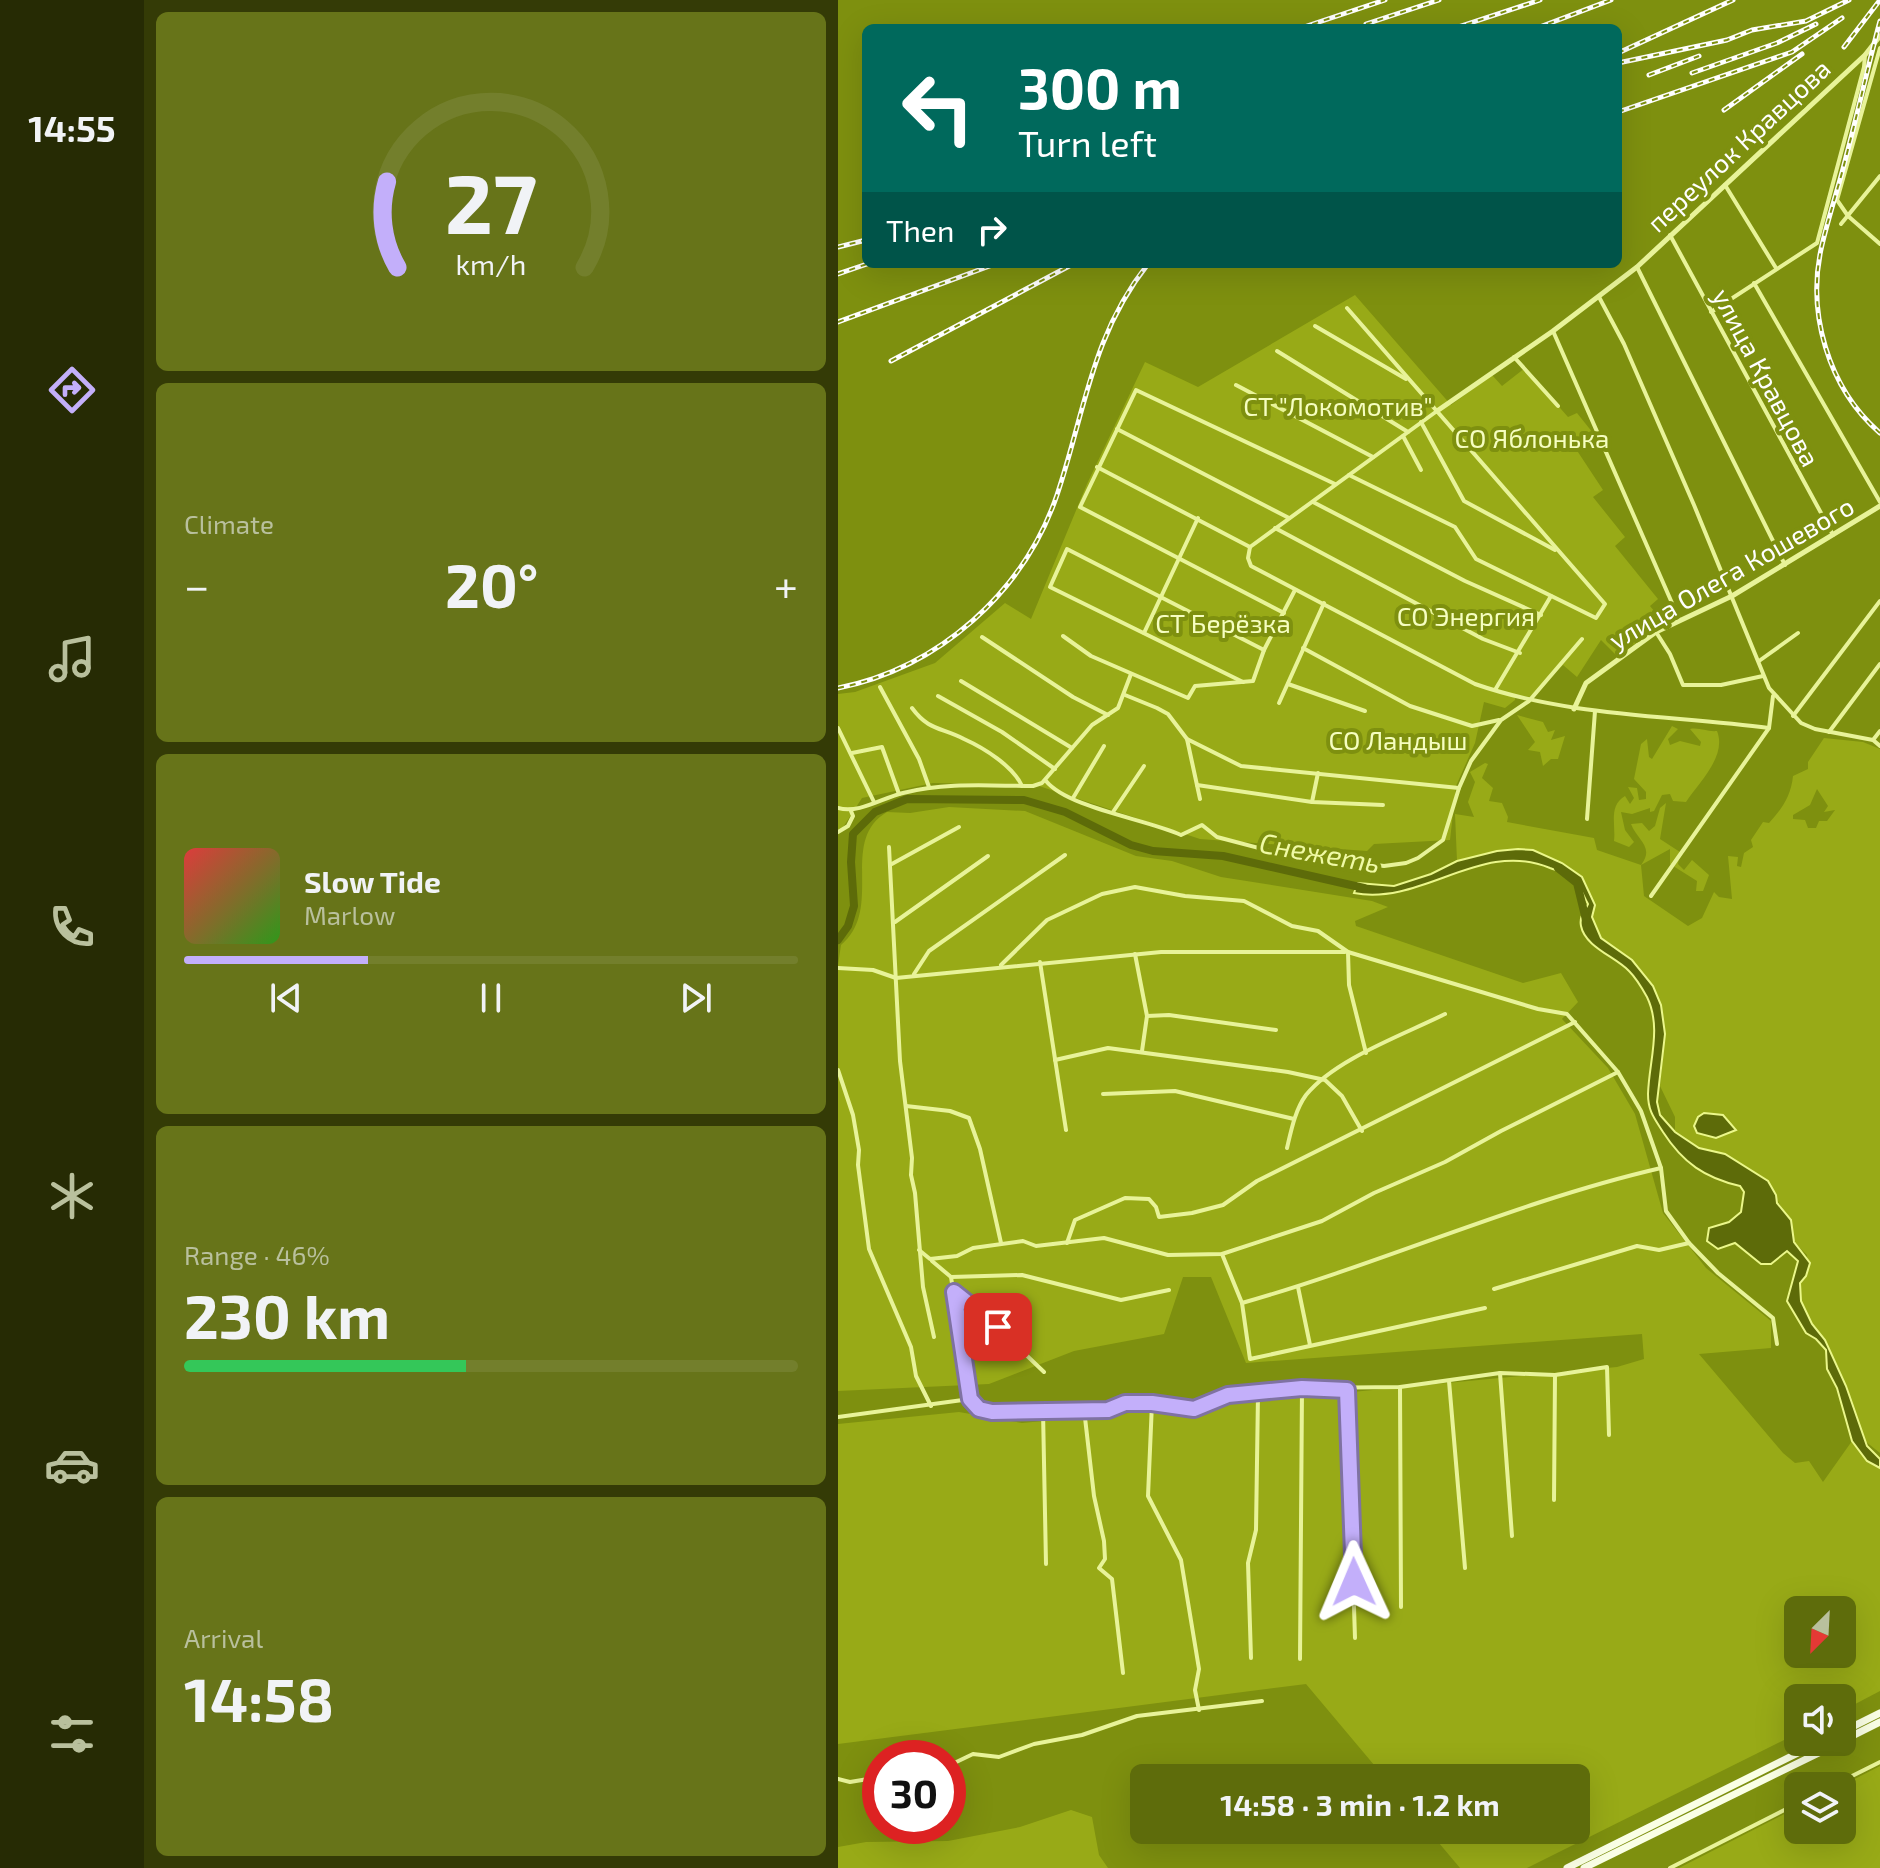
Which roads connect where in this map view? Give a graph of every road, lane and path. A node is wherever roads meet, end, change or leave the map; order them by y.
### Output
1 (1880, 36) edge
2 (1880, 48) edge
3 (1865, 55) junction
4 (1880, 176) edge
5 (1725, 185) junction
6 (1848, 216) junction
7 (1841, 224) dead end
8 (1670, 235) junction
9 (1880, 244) edge
10 (1637, 267) junction
11 (1776, 268) junction
12 (1754, 283) junction
13 (1599, 297) junction
14 (1347, 308) dead end
15 (1711, 312) junction
16 (1315, 326) dead end
17 (1553, 331) junction
18 (1277, 351) dead end
19 (1514, 357) junction
20 (1412, 382) junction
21 (1236, 385) dead end
22 (1558, 406) dead end
23 (1437, 411) junction
24 (1421, 422) junction
25 (1117, 429) junction
26 (1408, 432) junction
27 (1403, 436) junction
28 (1373, 457) junction
29 (1097, 467) junction
30 (1421, 470) dead end
31 (1349, 475) junction
32 (1335, 484) junction
33 (1313, 502) junction
34 (1880, 504) edge
35 (1198, 518) junction
36 (1289, 518) junction
37 (1275, 528) junction
38 (1833, 535) junction
39 (1250, 547) junction
40 (1558, 551) junction
41 (1180, 558) junction
42 (1785, 565) junction
43 (1296, 589) junction
44 (1162, 596) junction
45 (1551, 596) junction
46 (1732, 596) junction
47 (1880, 601) edge
48 (1324, 603) junction
49 (1284, 613) junction
50 (1541, 615) junction
51 (1679, 619) junction
52 (1656, 632) junction
53 (1144, 633) junction
54 (1798, 633) dead end
55 (1063, 636) dead end
56 (982, 637) dead end
57 (1582, 639) dead end
58 (1303, 648) junction
59 (1264, 650) junction
60 (1520, 653) junction
61 (1759, 661) junction
62 (1880, 664) edge
63 (1131, 674) junction
64 (1763, 676) junction
65 (961, 681) dead end
66 (1243, 682) junction
67 (1288, 684) junction
68 (880, 687) dead end
69 (1495, 691) junction
70 (1773, 694) junction
71 (1125, 695) junction
72 (938, 696) dead end
73 (1529, 701) junction
74 (1279, 703) dead end
75 (912, 708) dead end
76 (1574, 709) junction
77 (1365, 711) dead end
78 (1595, 711) junction
79 (1108, 715) junction
80 (1793, 716) junction
81 (1501, 720) junction
82 (838, 728) edge
83 (1769, 728) junction
84 (1880, 731) edge
85 (1829, 732) junction
86 (1187, 739) junction
87 (1873, 740) junction
88 (1104, 746) dead end
89 (1880, 746) edge
90 (1072, 748) junction
91 (852, 753) junction
92 (1144, 766) dead end
93 (1055, 770) junction
94 (1318, 773) junction
95 (1046, 781) junction
96 (1197, 785) junction
97 (1022, 786) junction
98 (929, 787) junction
99 (1459, 788) junction
100 (899, 794) junction
101 (1073, 798) junction
102 (1200, 799) dead end
103 (874, 802) junction
104 (1312, 802) junction
105 (1383, 805) dead end
106 (838, 808) edge
107 (851, 811) junction
108 (1113, 812) junction
109 (1587, 819) dead end
110 (959, 827) dead end
111 (838, 832) edge
112 (889, 847) dead end
113 (1065, 855) dead end
114 (988, 856) dead end
115 (890, 865) junction
116 (1651, 896) dead end
117 (894, 923) junction
118 (1348, 952) junction
119 (1135, 954) junction
120 (1040, 962) junction
121 (1001, 965) junction
122 (838, 968) edge
123 (913, 975) junction
124 (896, 978) junction
125 (1445, 1014) dead end
126 (1147, 1016) junction
127 (1575, 1022) junction
128 (1276, 1030) dead end
129 (1142, 1051) junction
130 (1366, 1053) junction
131 (1055, 1060) junction
132 (838, 1070) edge
133 (1618, 1072) junction
134 (1325, 1080) junction
135 (1103, 1094) dead end
136 (906, 1106) junction
137 (1294, 1119) junction
138 (1066, 1130) dead end
139 (1362, 1131) junction
140 (1287, 1148) dead end
141 (1661, 1168) junction
142 (1067, 1243) junction
143 (1689, 1243) junction
144 (1001, 1244) junction
145 (919, 1250) junction
146 (1222, 1254) junction
147 (930, 1259) junction
148 (951, 1277) junction
149 (1298, 1287) junction
150 (1494, 1289) dead end
151 (1169, 1290) dead end
152 (954, 1292) junction
153 (1242, 1303) junction
154 (1485, 1308) dead end
155 (934, 1337) dead end
156 (1777, 1344) dead end
157 (1310, 1345) junction
158 (1044, 1372) dead end
159 (1500, 1373) junction
160 (1555, 1375) junction
161 (1449, 1381) junction
162 (1400, 1387) junction
163 (1302, 1388) junction
164 (1347, 1390) junction
165 (1258, 1394) junction
166 (970, 1399) junction
167 (1152, 1403) junction
168 (931, 1406) junction
169 (1084, 1408) junction
170 (1043, 1411) junction
171 (838, 1417) edge
172 (1609, 1435) dead end
173 (1554, 1500) dead end
174 (1512, 1536) dead end
175 (1046, 1564) dead end
176 (1465, 1568) dead end
177 (1401, 1607) dead end
178 (1355, 1638) dead end
179 (1251, 1658) dead end
180 (1300, 1659) dead end
181 (1123, 1673) dead end
182 (1262, 1701) dead end
183 (1199, 1710) junction
184 (1880, 1713) edge
185 (1880, 1722) edge
186 (1856, 1725) edge
187 (1856, 1734) edge
188 (1792, 1756) edge
189 (1812, 1756) edge
190 (966, 1757) edge
191 (1880, 1762) edge
192 (1856, 1774) edge
193 (838, 1779) edge
194 (862, 1780) edge
195 (1784, 1810) edge
196 (1567, 1868) edge
197 (1584, 1868) edge
198 (1670, 1868) edge

1 - 3 street, переулок Кравцова
2 - 6 street
3 - 5 street, переулок Кравцова
3 - 11 street
4 - 6 street
5 - 8 street, переулок Кравцова
5 - 11 street
6 - 7 street
6 - 9 street
8 - 10 street, переулок Кравцова
8 - 15 street, улица Кравцова
10 - 13 street, переулок Кравцова
10 - 42 street
11 - 12 street
12 - 15 street
12 - 34 street
13 - 17 street, переулок Кравцова
13 - 46 street
14 - 20 street
15 - 38 street, улица Кравцова
16 - 20 street
17 - 19 street, переулок Кравцова
17 - 51 street
18 - 26 street
19 - 22 street
19 - 23 street, переулок Кравцова
20 - 23 street
21 - 28 street
23 - 24 street, переулок Кравцова
23 - 40 street
24 - 26 street, переулок Кравцова
24 - 40 street
25 - 29 street
25 - 32 street
25 - 36 street
26 - 27 street, переулок Кравцова
27 - 28 street, переулок Кравцова
27 - 30 street
28 - 31 street, переулок Кравцова
29 - 35 street
29 - 41 street
31 - 32 street, переулок Кравцова
31 - 45 street
32 - 33 street, переулок Кравцова
33 - 36 street, переулок Кравцова
33 - 50 street
34 - 38 street, улица Олега Кошевого
35 - 39 street
35 - 41 street
36 - 37 street, переулок Кравцова
37 - 39 street, переулок Кравцова
37 - 60 street
38 - 42 street, улица Олега Кошевого
39 - 43 street
40 - 45 street
41 - 44 street
41 - 49 street
42 - 46 street, улица Олега Кошевого
43 - 48 street
43 - 49 street
44 - 53 street
44 - 53 street
44 - 59 street
45 - 50 street
46 - 51 street, улица Олега Кошевого
46 - 61 street
47 - 80 street
48 - 58 street
48 - 69 street
49 - 59 street
50 - 60 street
51 - 52 street, улица Олега Кошевого
52 - 64 street
52 - 76 street, улица Олега Кошевого
53 - 66 street
54 - 61 street
55 - 63 street
56 - 79 street
57 - 73 street
58 - 67 street
58 - 81 street
59 - 66 street
60 - 69 street
61 - 64 street
62 - 85 street
63 - 66 street
63 - 71 street
64 - 70 street
65 - 90 street
67 - 74 street
67 - 77 street
68 - 98 street
69 - 73 street
70 - 80 street
70 - 83 street
71 - 79 street
71 - 86 street
72 - 93 street
73 - 76 street
73 - 81 street
75 - 97 street
76 - 78 street
78 - 83 street
78 - 109 street
79 - 90 street
80 - 85 street
81 - 99 street
82 - 91 street
83 - 116 street
84 - 87 street
85 - 87 street
86 - 94 street
86 - 96 street
87 - 89 street
88 - 101 street
90 - 93 street
91 - 100 street
91 - 103 street
92 - 108 street
93 - 95 street
94 - 99 street
94 - 104 street
95 - 97 street
95 - 101 street
96 - 102 street
96 - 104 street
97 - 98 street
98 - 100 street
99 - 108 street
100 - 103 street
101 - 108 street
103 - 107 street
104 - 105 street
106 - 107 street
107 - 111 street
110 - 115 street
112 - 115 street
113 - 123 street
114 - 117 street
115 - 117 street
117 - 124 street
118 - 119 street
118 - 121 street
118 - 127 street
118 - 130 street
119 - 120 street
119 - 126 street
120 - 121 street
120 - 131 street
121 - 123 street
122 - 124 street
123 - 124 street
124 - 136 street
125 - 130 street
126 - 128 street
126 - 129 street
127 - 133 street
127 - 139 street
129 - 131 street
129 - 134 street
130 - 134 street
131 - 138 street
132 - 168 street
133 - 141 street
133 - 146 street
134 - 137 street
134 - 139 street
135 - 137 street
136 - 144 street
136 - 145 street
137 - 140 street
139 - 142 street
141 - 143 street
141 - 149 street
142 - 144 street
142 - 146 street
143 - 150 street
143 - 156 street
144 - 147 street
145 - 147 street
145 - 155 street
146 - 153 street
147 - 148 street
148 - 151 street
148 - 152 street
149 - 153 street
149 - 157 street
152 - 158 street
152 - 166 street
153 - 157 street
154 - 157 street
159 - 160 street
159 - 161 street
159 - 174 street
160 - 172 street
160 - 173 street
161 - 162 street
161 - 176 street
162 - 164 street
162 - 177 street
163 - 164 street
163 - 165 street
163 - 180 street
164 - 178 street
165 - 167 street
165 - 179 street
166 - 168 street
166 - 170 street
167 - 169 street
167 - 183 street
168 - 171 street
169 - 170 street
169 - 181 street
170 - 175 street
182 - 183 street
183 - 190 street
184 - 186 main road
185 - 187 main road
188 - 196 main road
189 - 197 main road
191 - 192 street
193 - 194 street
195 - 198 street

